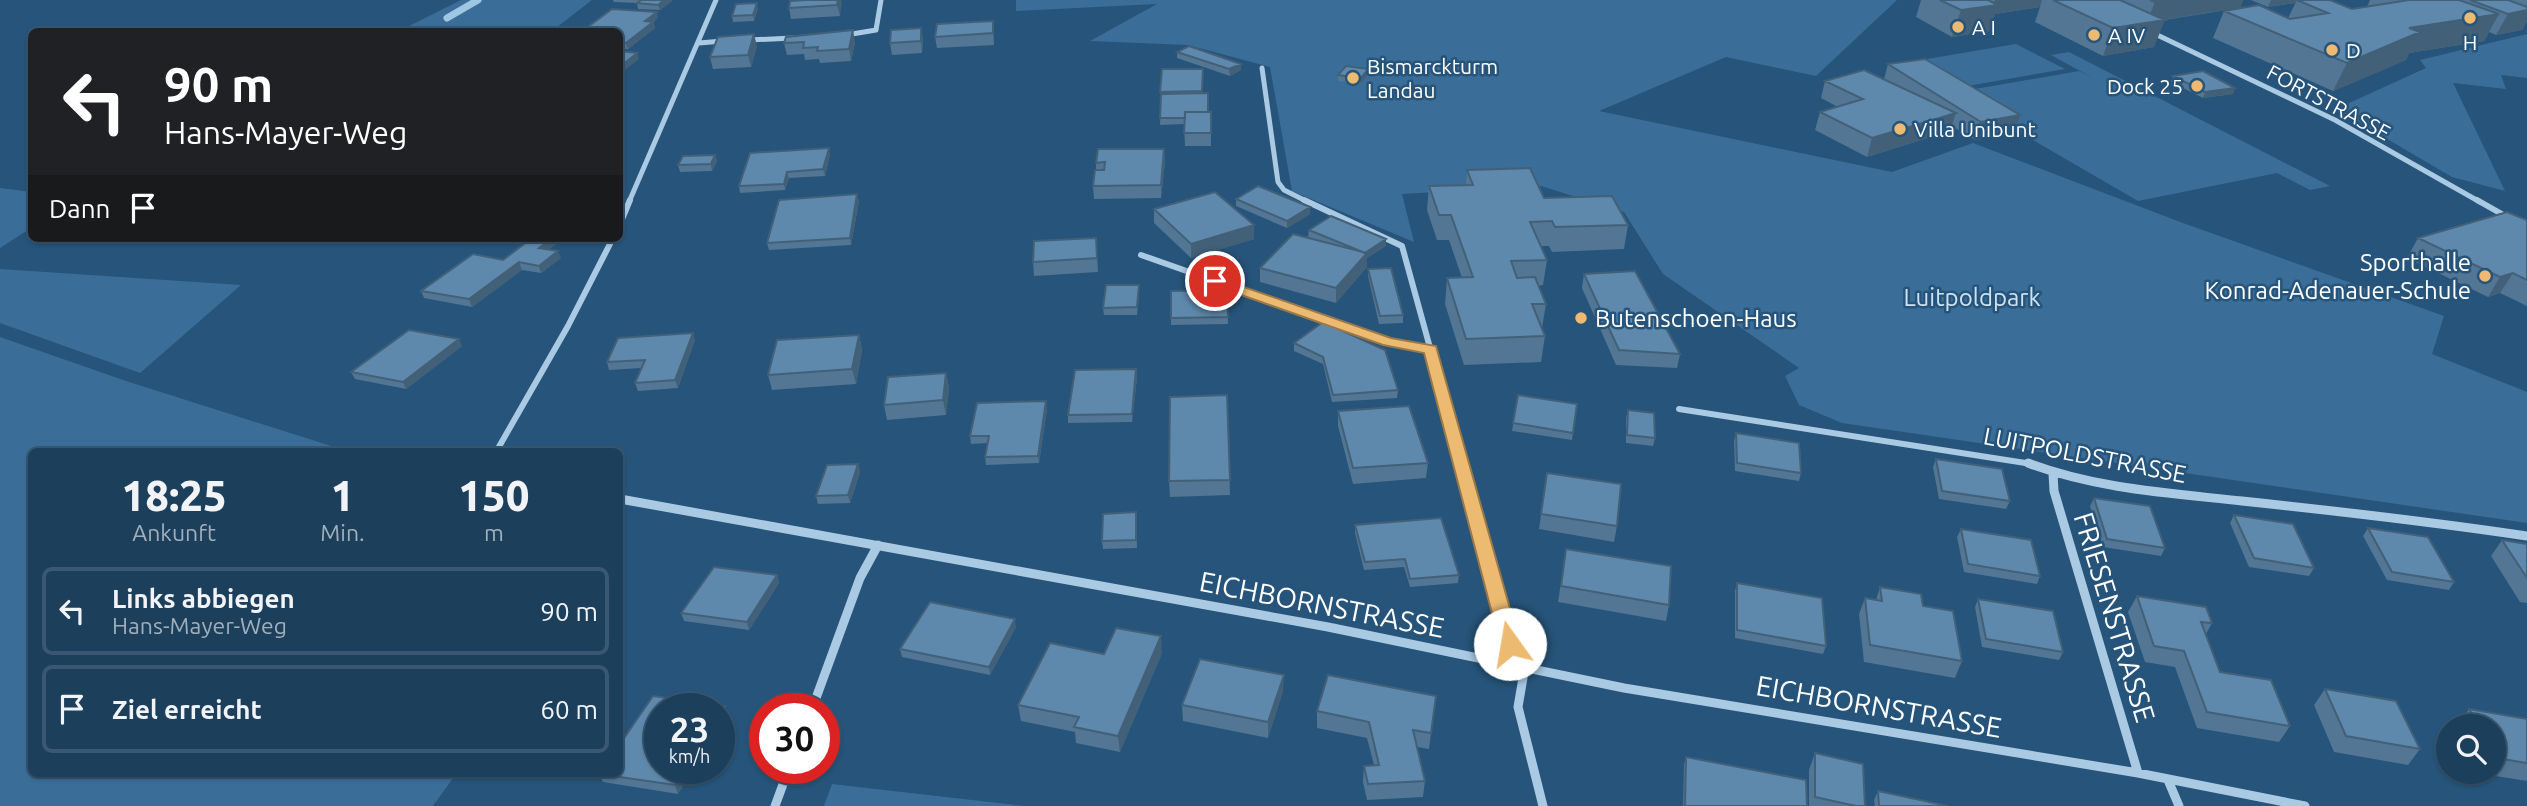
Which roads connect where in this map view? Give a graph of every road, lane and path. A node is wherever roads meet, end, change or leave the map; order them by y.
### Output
1 (716, 0) edge
2 (881, 0) edge
3 (2148, 30) edge
4 (838, 35) edge
5 (796, 37) edge
6 (741, 40) edge
7 (727, 41) edge
8 (699, 43) junction
9 (1262, 68) dead end
10 (623, 217) edge
11 (2513, 220) edge
12 (611, 242) edge
13 (1141, 255) dead end
14 (1431, 349) junction
15 (1679, 410) dead end
16 (498, 448) edge
17 (2053, 474) junction
18 (623, 500) edge
19 (2527, 536) edge
20 (878, 545) junction
21 (1510, 663) junction
22 (1525, 667) junction
23 (818, 693) edge
24 (2138, 773) junction
25 (2168, 780) junction
26 (783, 784) edge
27 (775, 806) edge
28 (1543, 806) edge
29 (2179, 806) edge
30 (2305, 806) edge

1 - 8 street
2 - 4 street
3 - 11 street, FORTSTRASSE
5 - 6 street
7 - 8 street
8 - 10 street
9 - 14 street
12 - 16 street
13 - 14 street
14 - 21 street
15 - 17 street, LUITPOLDSTRASSE
17 - 19 street, LUITPOLDSTRASSE
17 - 24 street, FRIESENSTRASSE
18 - 20 street, EICHBORNSTRASSE
20 - 21 street, EICHBORNSTRASSE
20 - 23 street
21 - 22 street, EICHBORNSTRASSE
22 - 24 street, EICHBORNSTRASSE
22 - 28 street
24 - 25 street, EICHBORNSTRASSE
25 - 29 street
25 - 30 street, EICHBORNSTRASSE
26 - 27 street

